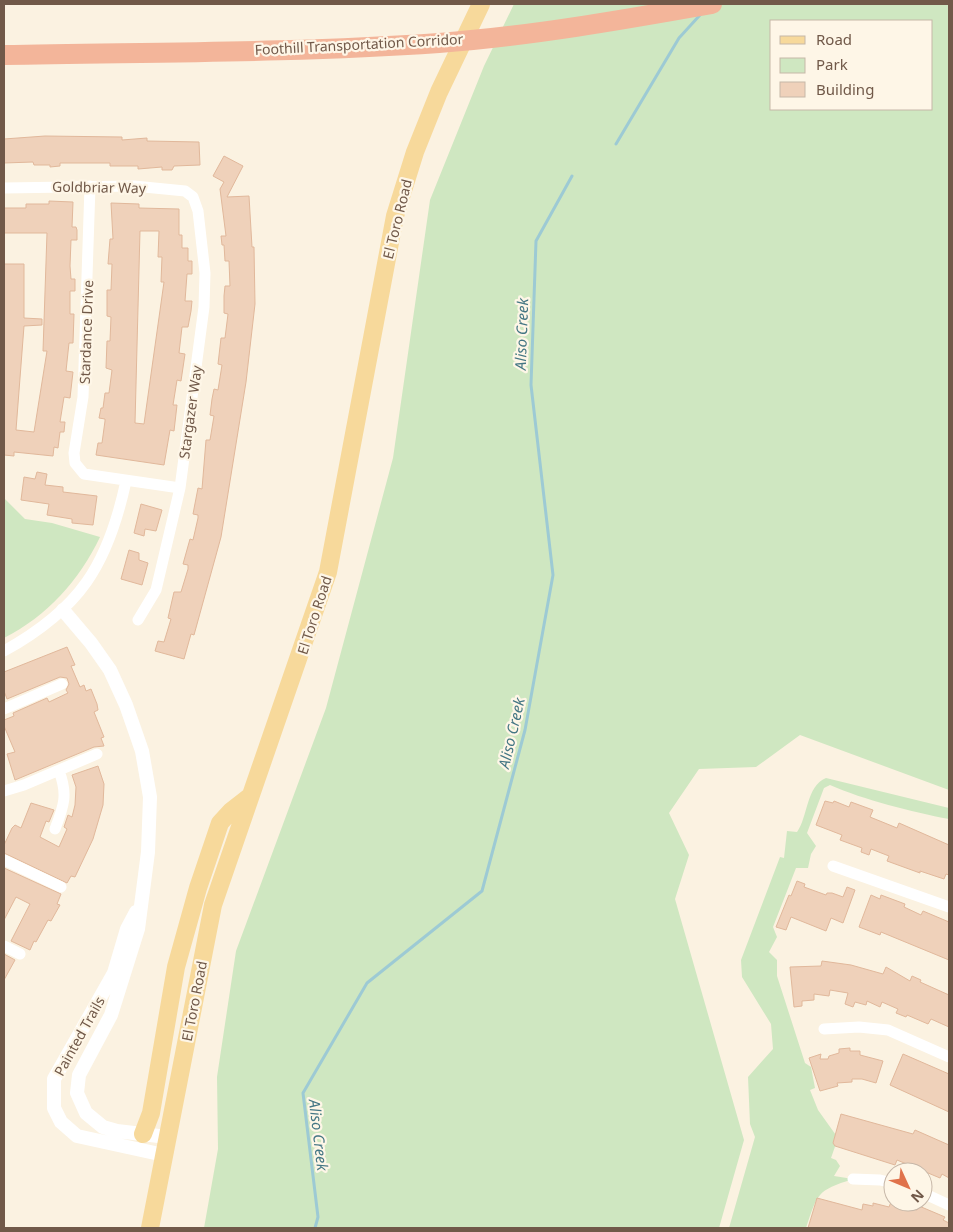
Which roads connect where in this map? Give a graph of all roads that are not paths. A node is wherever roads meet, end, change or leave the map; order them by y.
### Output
1 (481, 4) edge
2 (712, 4) edge
3 (4, 55) edge
4 (90, 186) junction
5 (4, 188) edge
6 (193, 197) joint
7 (126, 481) junction
8 (180, 488) junction
9 (63, 610) junction
10 (138, 620) dead end
11 (4, 651) edge
12 (62, 684) dead end
13 (4, 709) edge
14 (98, 754) dead end
15 (59, 771) junction
16 (4, 791) edge
17 (249, 797) junction
18 (55, 830) dead end
19 (4, 860) edge
20 (833, 866) dead end
21 (61, 887) dead end
22 (139, 904) junction
23 (949, 907) edge
24 (4, 946) edge
25 (20, 954) dead end
26 (824, 1029) dead end
27 (949, 1057) edge
28 (143, 1134) junction
29 (168, 1137) junction
30 (164, 1155) junction
31 (853, 1179) dead end
32 (883, 1181) edge
33 (933, 1198) edge
34 (949, 1205) edge
35 (150, 1228) edge

1 - 17 main road, El Toro Road
2 - 3 highway, Foothill Transportation Corridor
4 - 5 street, Goldbriar Way
4 - 6 street, Goldbriar Way
4 - 7 street, Stardance Drive
6 - 8 street, Stargazer Way
7 - 8 street
7 - 9 street
8 - 10 street, Stargazer Way
9 - 11 street
9 - 22 street, Painted Trails
12 - 13 street
14 - 15 street
15 - 16 street
15 - 18 street
17 - 28 main road
17 - 29 main road, El Toro Road
19 - 21 street
20 - 23 street
22 - 28 street, Painted Trails
22 - 30 street, Painted Trails
24 - 25 street
26 - 27 street
28 - 29 street, Painted Trails
29 - 30 main road, El Toro Road
30 - 35 main road, El Toro Road
31 - 32 street
33 - 34 street

